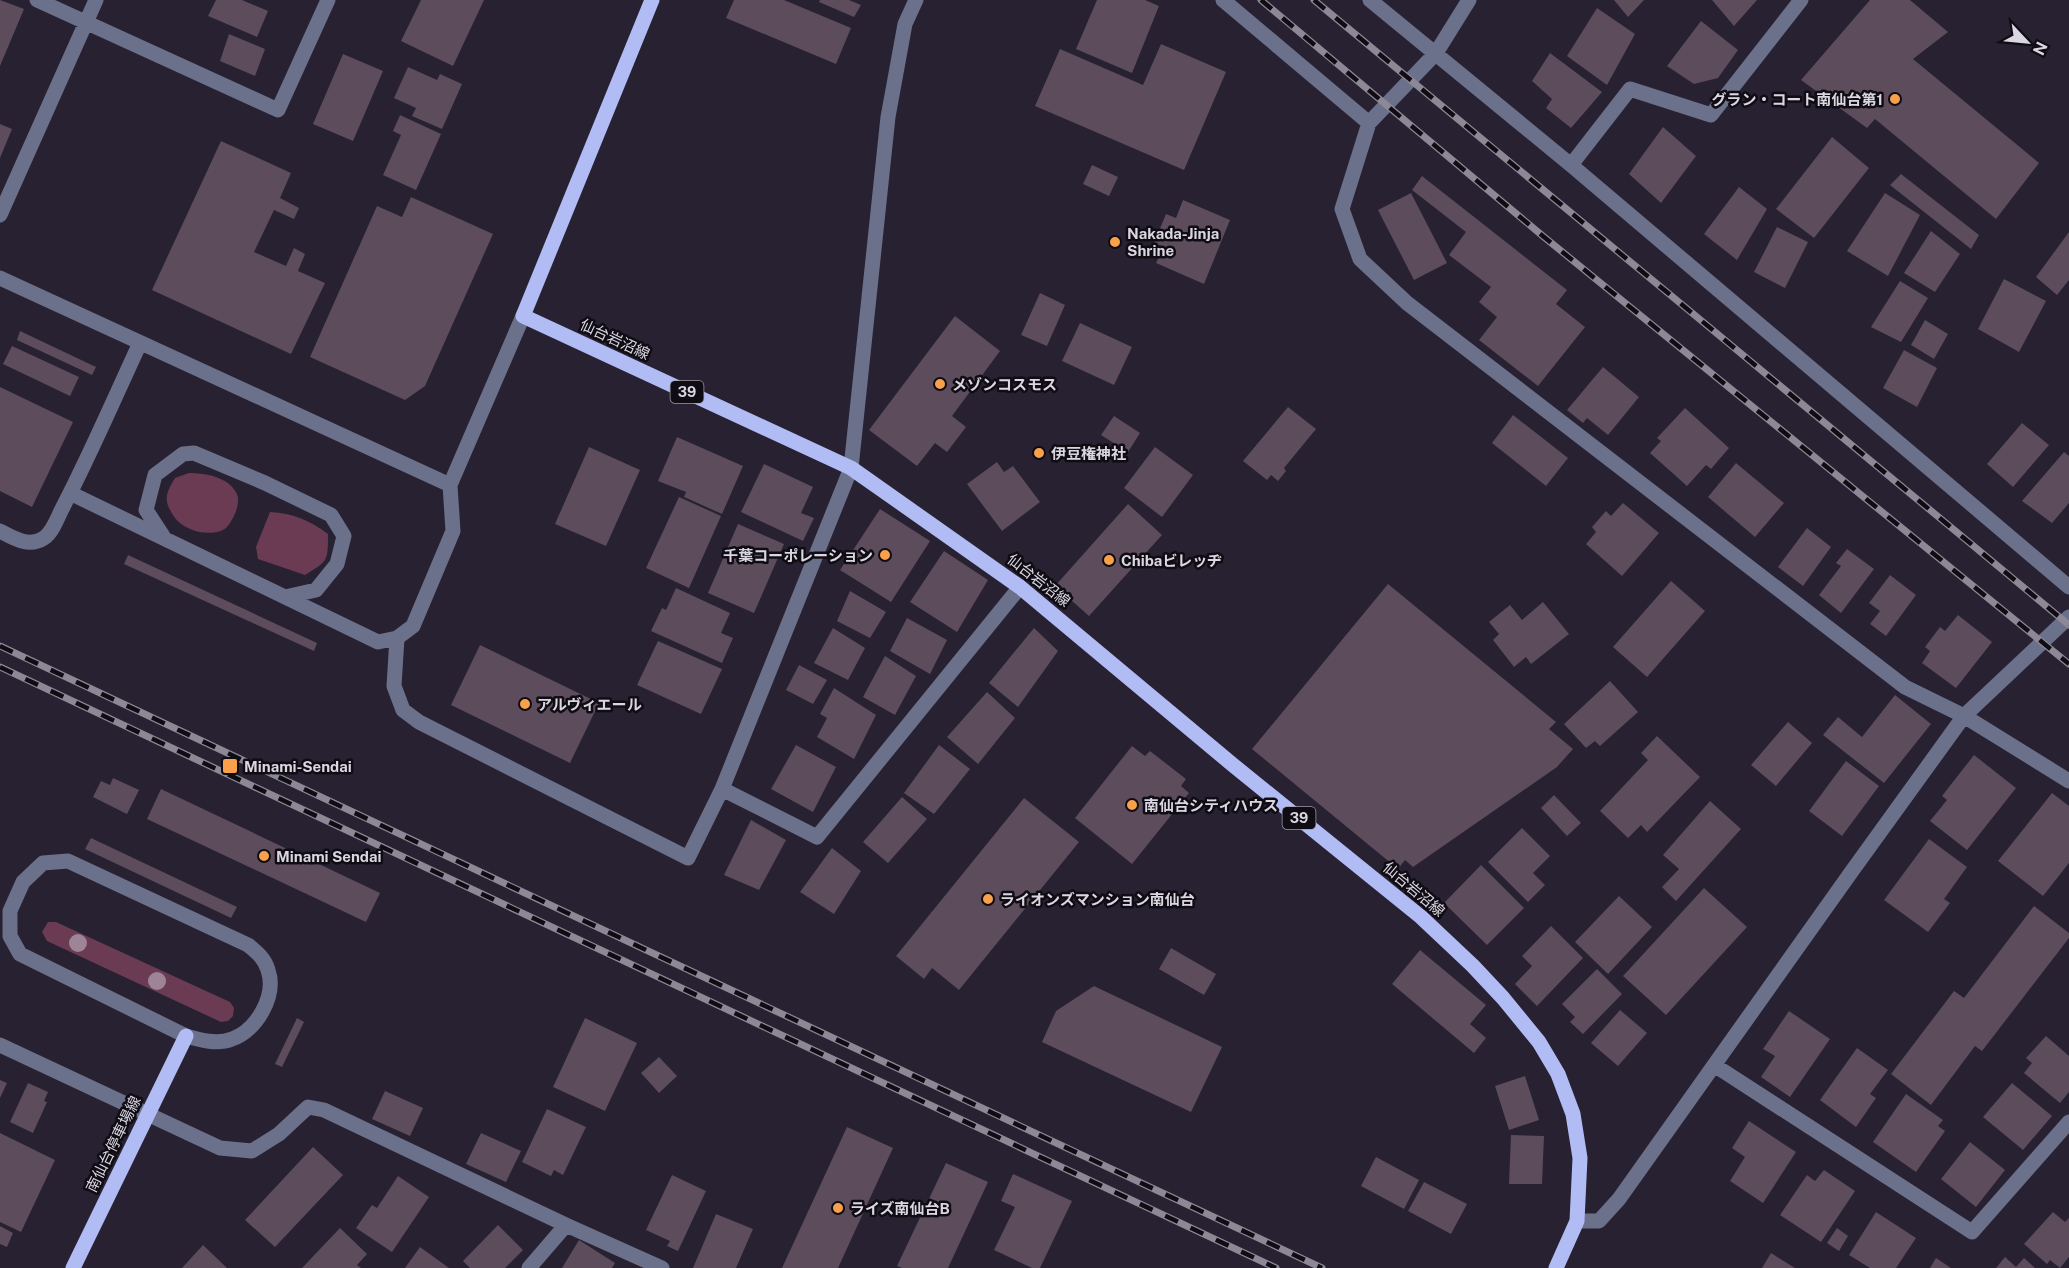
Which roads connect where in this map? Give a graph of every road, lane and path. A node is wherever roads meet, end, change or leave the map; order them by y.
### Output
1 (37, 0) edge
2 (96, 0) edge
3 (328, 0) edge
4 (916, 0) edge
5 (1223, 0) edge
6 (1370, 0) edge
7 (1469, 0) edge
8 (1801, 0) edge
9 (648, 1) edge
10 (86, 23) junction
11 (1436, 53) junction
12 (1369, 123) junction
13 (1571, 165) junction
14 (0, 215) edge
15 (0, 278) edge
16 (523, 316) junction
17 (140, 343) junction
18 (851, 468) junction
19 (450, 485) junction
20 (70, 493) junction
21 (0, 531) edge
22 (165, 539) junction
23 (1020, 587) junction
24 (2069, 587) edge
25 (285, 597) junction
26 (2069, 617) edge
27 (397, 638) junction
28 (1964, 716) junction
29 (2069, 781) edge
30 (722, 789) junction
31 (186, 1036) junction
32 (0, 1045) edge
33 (1714, 1065) junction
34 (148, 1114) junction
35 (2069, 1122) edge
36 (1577, 1221) junction
37 (566, 1225) junction
38 (73, 1268) edge
39 (529, 1268) edge
40 (662, 1268) edge
41 (1556, 1268) edge

1 - 10 street
2 - 10 street
3 - 10 street
4 - 18 street
5 - 12 street
6 - 11 street
7 - 11 street
8 - 13 street
9 - 16 main road
10 - 14 street
11 - 12 street
11 - 13 street
12 - 28 street
13 - 24 street
15 - 17 street
16 - 18 main road, 仙台岩沼線 / 39
16 - 19 street
17 - 19 street
17 - 20 street
18 - 23 main road, 仙台岩沼線 / 39
18 - 30 street
19 - 27 street
20 - 21 street
20 - 22 street
22 - 25 street
22 - 25 street
23 - 30 street
23 - 36 main road, 仙台岩沼線 / 39
25 - 27 street
26 - 28 street
27 - 30 street
28 - 29 street
28 - 33 street
31 - 31 street
31 - 34 main road, 南仙台停車場線
32 - 34 street
33 - 35 street
33 - 36 street
34 - 37 street
34 - 38 main road, 南仙台停車場線
36 - 41 main road, 仙台岩沼線 / 39
37 - 39 street
37 - 40 street

